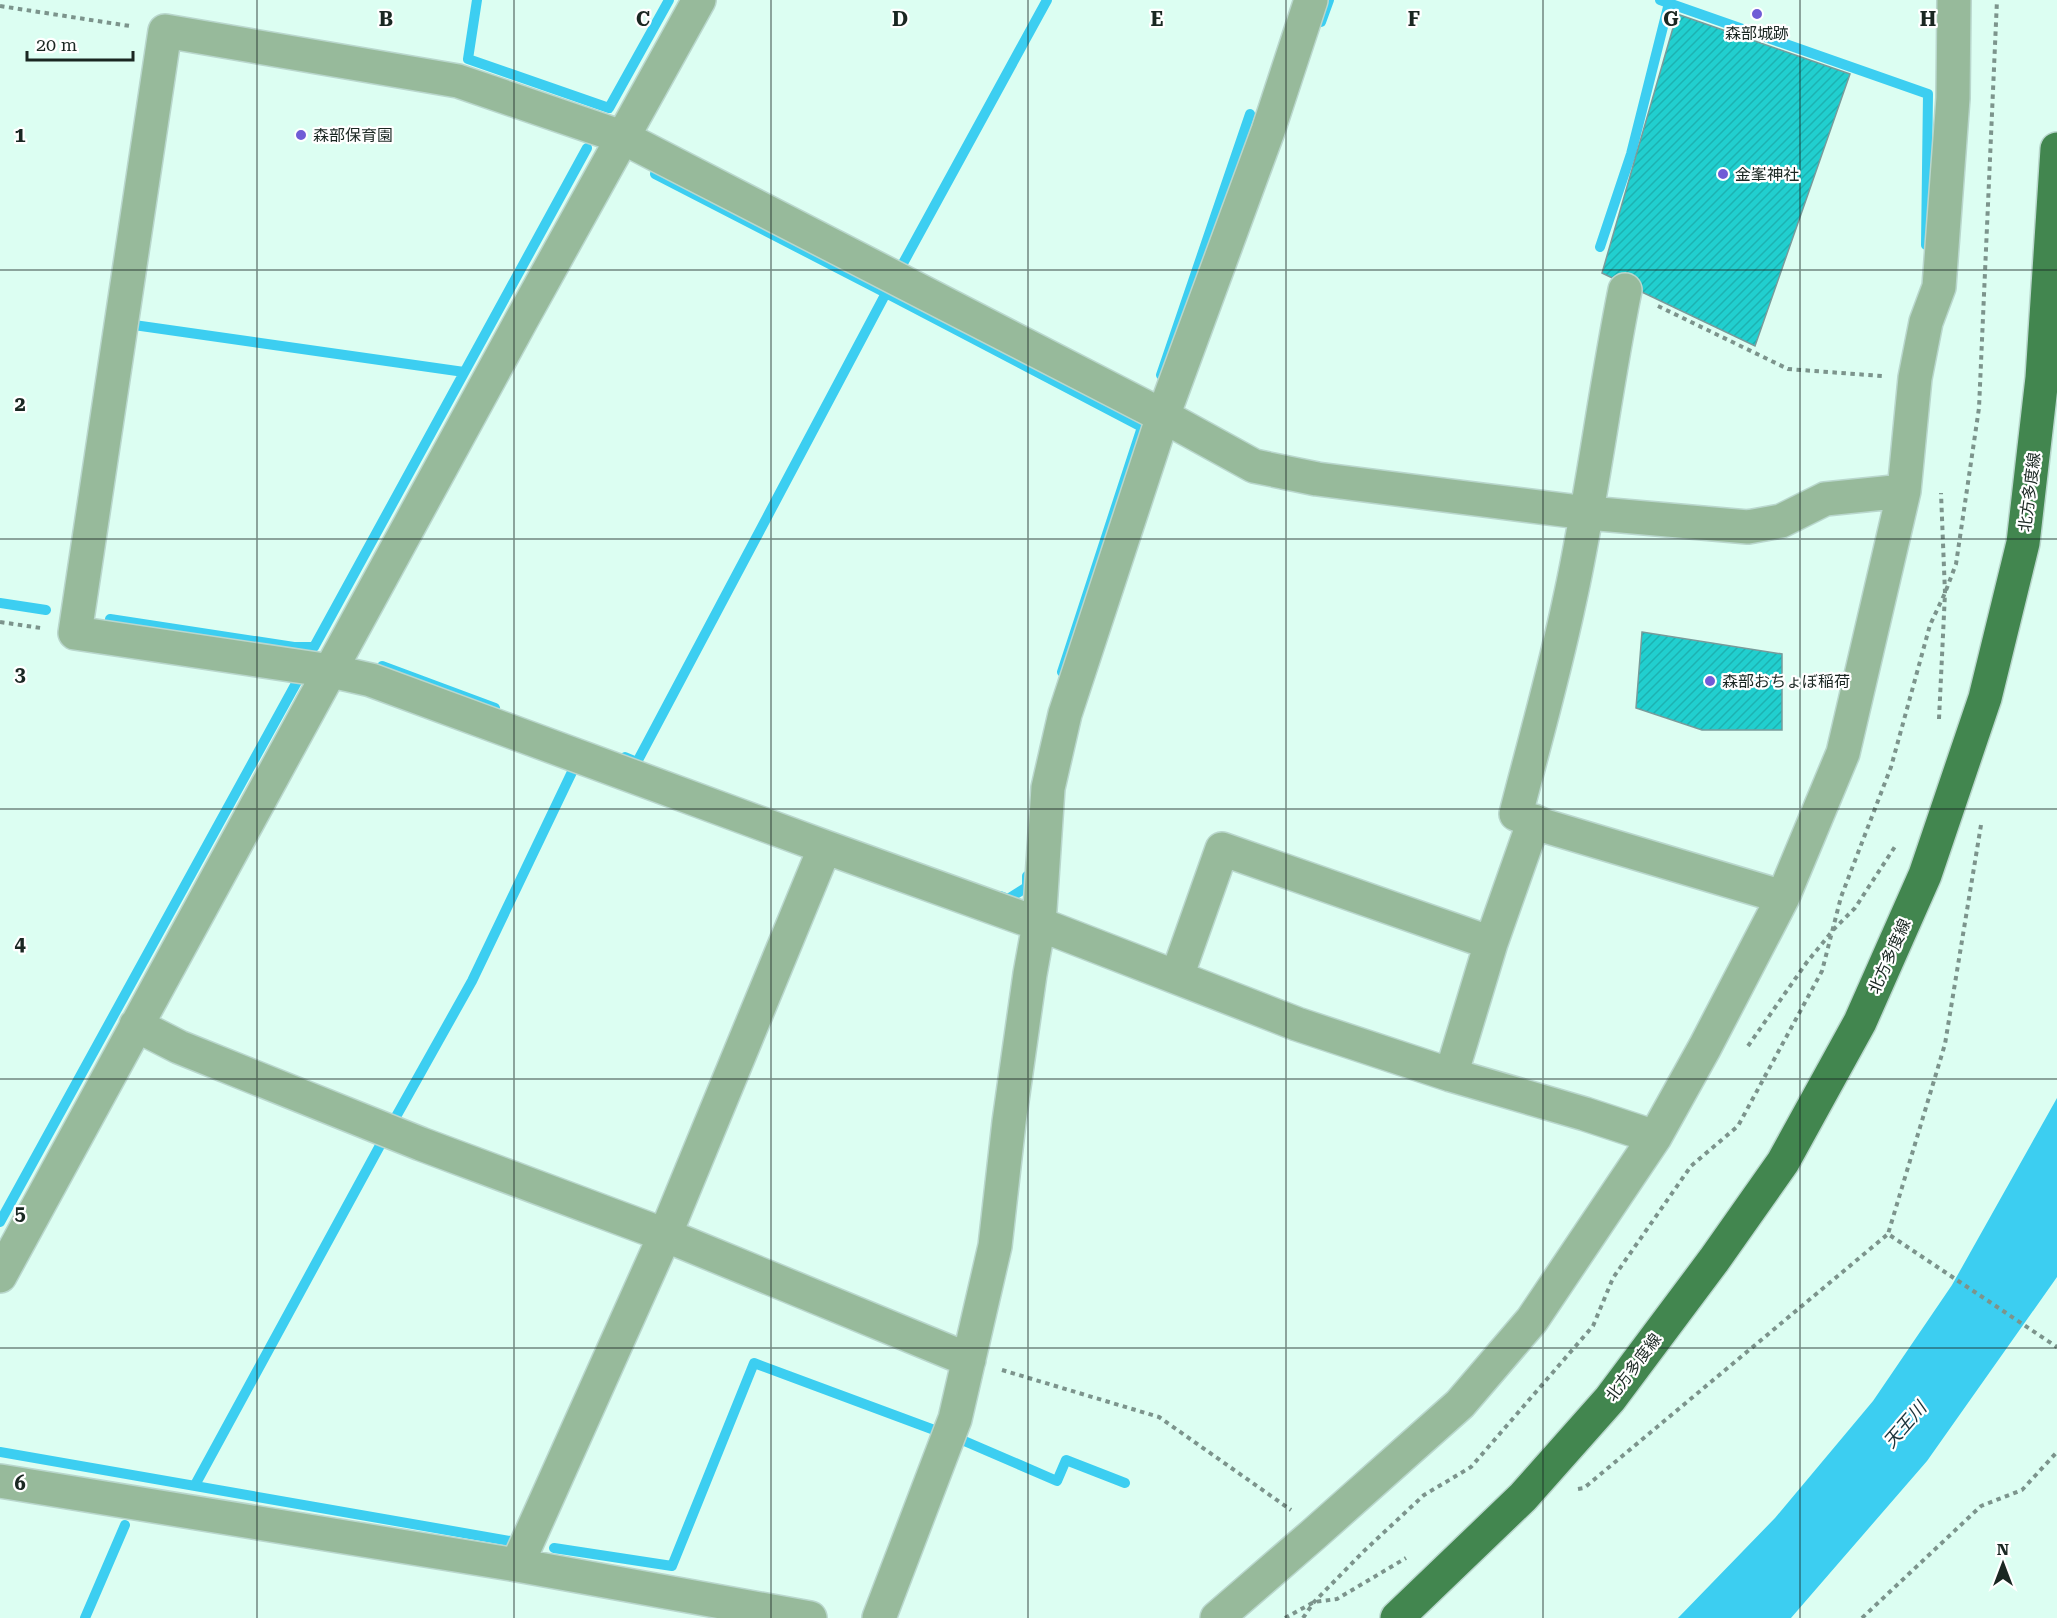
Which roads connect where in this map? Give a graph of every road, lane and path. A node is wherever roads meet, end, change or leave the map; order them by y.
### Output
1 (699, 0) edge
2 (1311, 0) edge
3 (1954, 0) edge
4 (0, 6) edge
5 (165, 32) junction
6 (622, 137) junction
7 (2057, 148) edge
8 (1625, 290) joint
9 (1915, 378) junction
10 (1163, 416) junction
11 (1941, 490) dead end
12 (1904, 491) junction
13 (1588, 513) junction
14 (0, 622) edge
15 (75, 633) junction
16 (331, 671) junction
17 (1938, 724) dead end
18 (1952, 792) junction
19 (1534, 821) junction
20 (1898, 841) dead end
21 (825, 848) junction
22 (1783, 897) junction
23 (1039, 924) junction
24 (1491, 943) junction
25 (1177, 976) junction
26 (136, 1025) junction
27 (1742, 1054) dead end
28 (1451, 1075) junction
29 (1654, 1137) junction
30 (1888, 1234) junction
31 (665, 1235) junction
32 (0, 1276) edge
33 (2057, 1347) edge
34 (969, 1360) junction
35 (2057, 1452) edge
36 (0, 1481) edge
37 (1523, 1497) junction
38 (1320, 1529) junction
39 (1413, 1553) dead end
40 (517, 1565) junction
41 (703, 1609) edge
42 (810, 1618) edge
43 (879, 1618) edge
44 (1217, 1618) edge
45 (1285, 1618) edge
46 (1397, 1618) edge
47 (1862, 1618) edge

1 - 6 street
2 - 10 street
3 - 9 street
4 - 5 path
5 - 6 street
5 - 15 street
6 - 10 street
6 - 16 street
7 - 18 main road, 北方多度線
8 - 9 path
8 - 13 street
9 - 12 street
10 - 13 street
10 - 23 street
11 - 17 path
12 - 13 street
12 - 22 street
13 - 19 street
14 - 15 path
15 - 16 street
16 - 21 street
16 - 26 street
18 - 30 path
18 - 37 main road, 北方多度線
19 - 22 street
19 - 24 street
20 - 27 path
21 - 23 street
21 - 31 street
22 - 29 street
23 - 25 street
23 - 34 street
24 - 25 street
24 - 28 street
25 - 28 street
26 - 31 street
26 - 32 street
28 - 29 street
29 - 38 street
30 - 33 path
30 - 37 path
31 - 34 street
31 - 40 street
34 - 38 path
34 - 43 street
35 - 47 path
36 - 40 street
37 - 46 main road, 北方多度線
38 - 44 street
39 - 45 path
40 - 41 street
41 - 42 street

